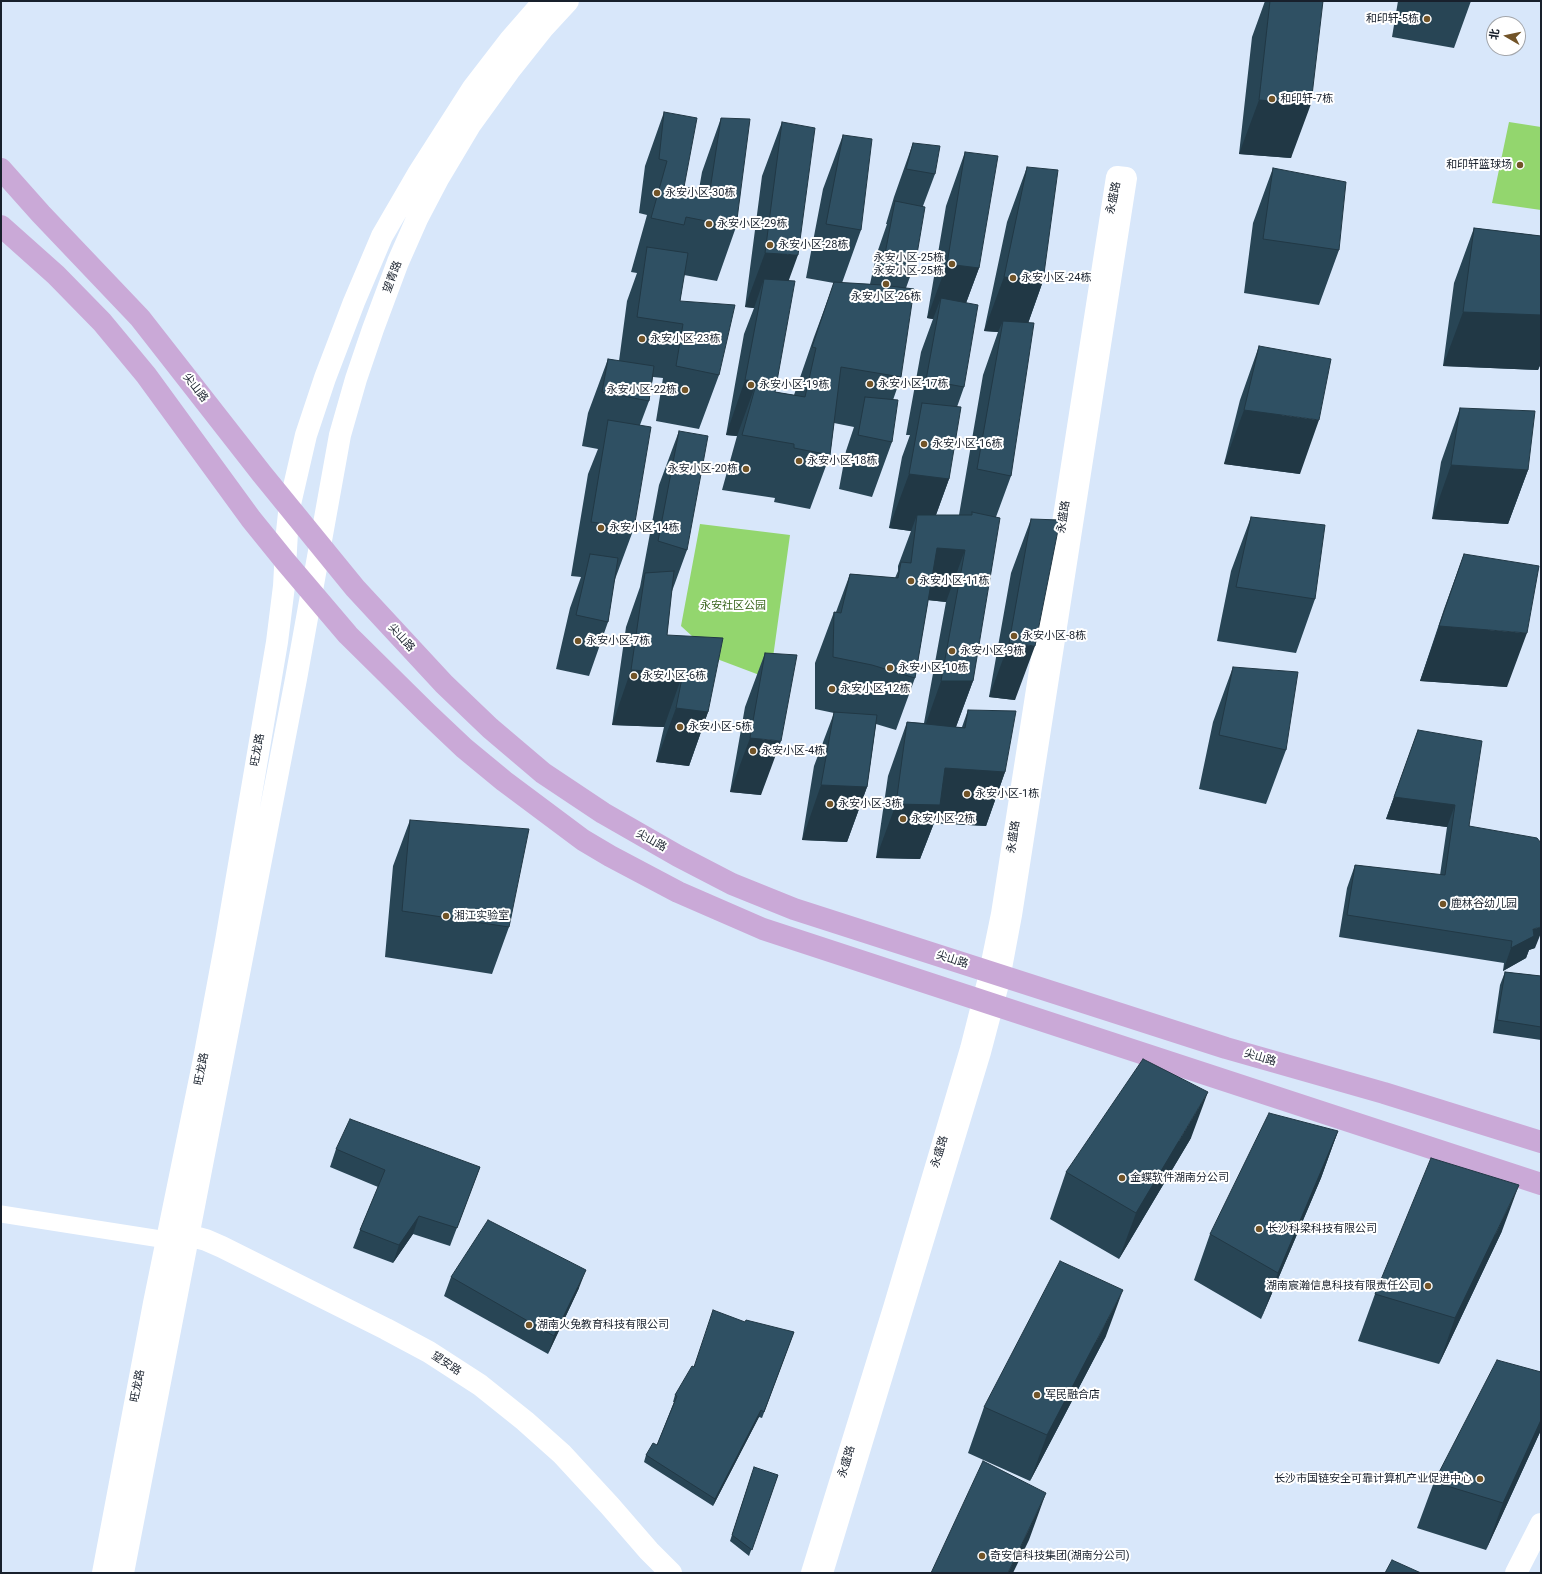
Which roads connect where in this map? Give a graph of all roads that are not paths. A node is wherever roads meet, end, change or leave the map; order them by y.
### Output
1 (544, 1) edge
2 (568, 1) edge
3 (1, 169) edge
4 (1, 226) edge
5 (290, 508) junction
6 (320, 545) junction
7 (285, 562) junction
8 (312, 594) junction
9 (995, 973) junction
10 (987, 1004) junction
11 (1541, 1142) edge
12 (1541, 1184) edge
13 (1, 1214) edge
14 (177, 1237) junction
15 (1541, 1524) edge
16 (103, 1573) edge
17 (123, 1573) edge
18 (658, 1573) edge
19 (671, 1573) edge
20 (812, 1573) edge
21 (822, 1573) edge
22 (1516, 1573) edge

1 - 5 street
2 - 6 street, 望青路
3 - 5 main road, 尖山路
4 - 7 main road
5 - 6 main road, 尖山路
5 - 7 street
6 - 8 street, 望青路
6 - 9 main road, 尖山路
7 - 8 main road
7 - 14 street, 旺龙路
8 - 10 main road
8 - 14 street, 旺龙路
9 - 9 street, 永盛路
9 - 10 street, 永盛路
9 - 11 main road, 尖山路
10 - 12 main road
10 - 20 street, 永盛路
10 - 21 street, 永盛路
13 - 14 street
14 - 16 street, 旺龙路
14 - 17 street, 旺龙路
14 - 18 street, 望安路
14 - 19 street, 望安路
15 - 22 street

